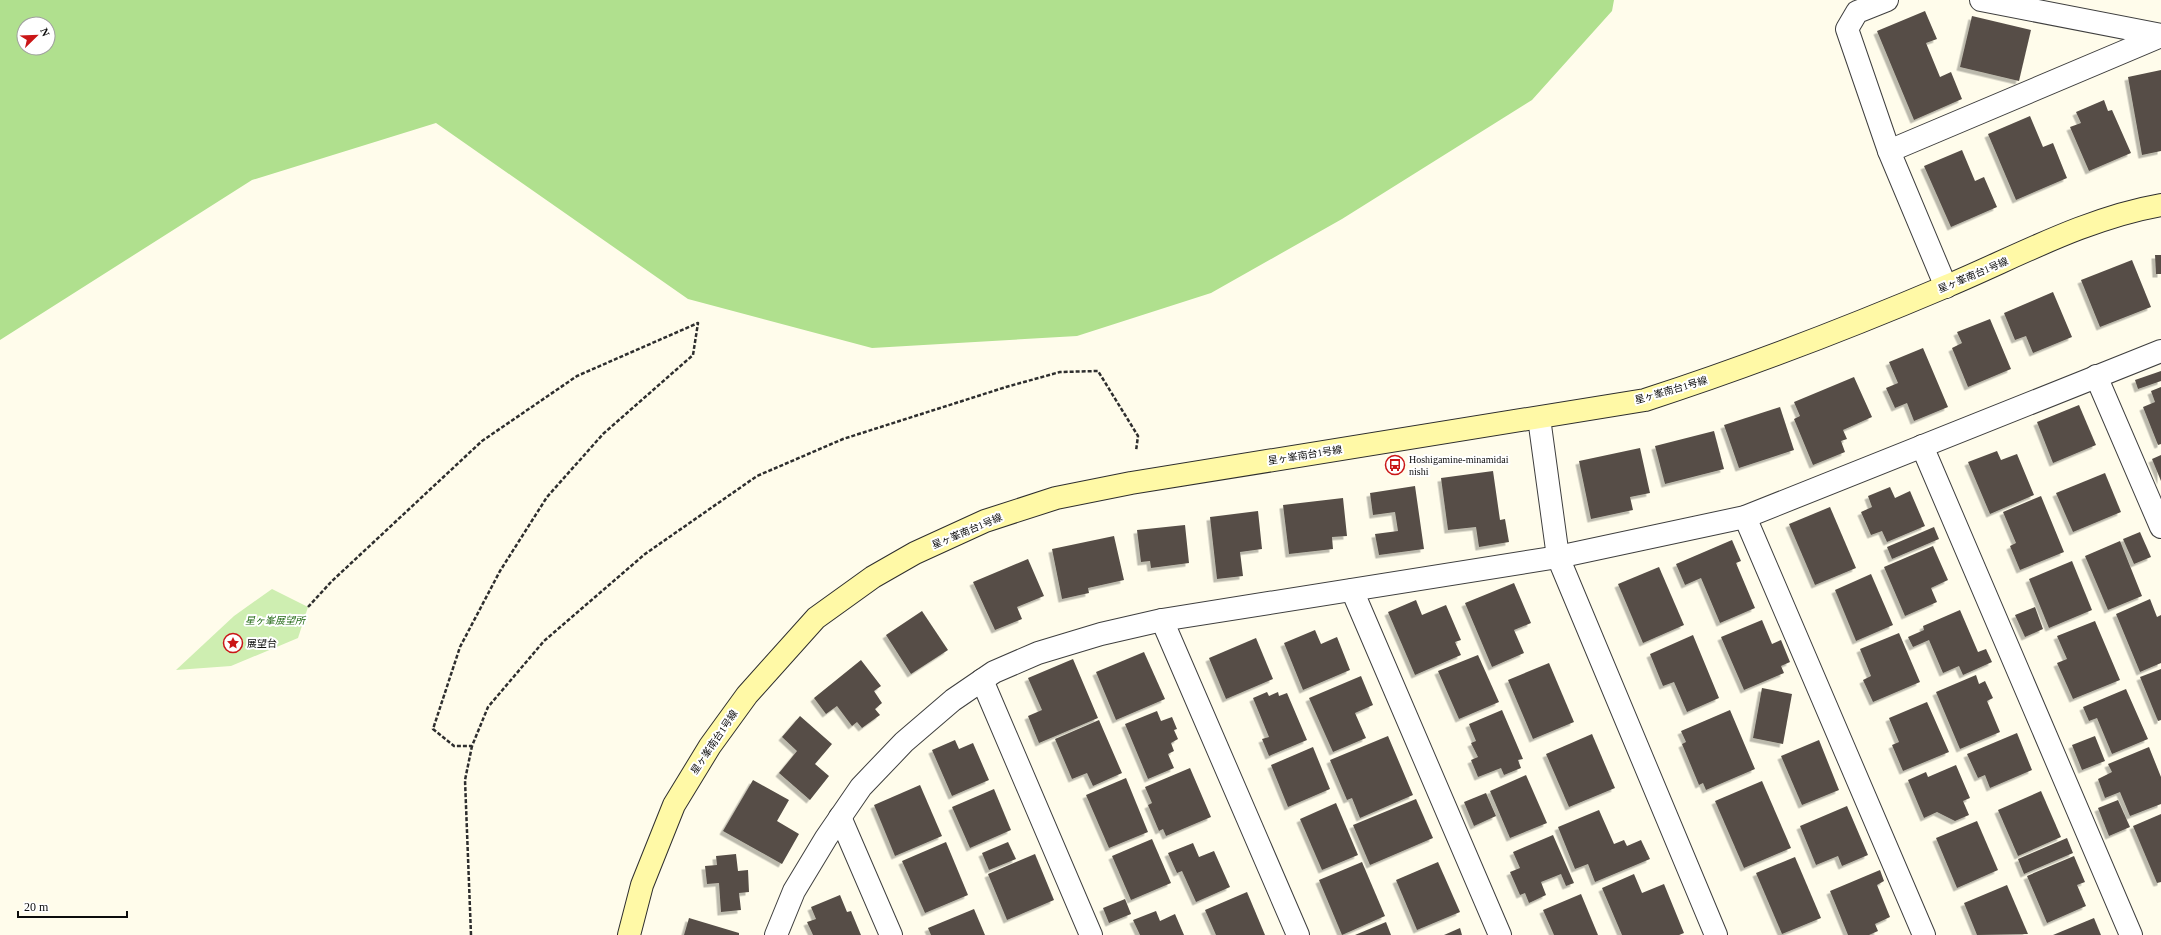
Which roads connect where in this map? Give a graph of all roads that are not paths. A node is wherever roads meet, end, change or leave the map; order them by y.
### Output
1 (1888, 0) edge
2 (1981, 0) edge
3 (2161, 36) edge
4 (1889, 151) junction
5 (2161, 205) edge
6 (1946, 287) junction
7 (2161, 351) edge
8 (2096, 376) junction
9 (1539, 418) junction
10 (1922, 446) junction
11 (1745, 517) junction
12 (2161, 527) edge
13 (1558, 557) junction
14 (1352, 590) junction
15 (1162, 620) junction
16 (982, 680) junction
17 (840, 816) junction
18 (629, 935) edge
19 (776, 935) edge
20 (891, 935) edge
21 (1091, 935) edge
22 (1298, 935) edge
23 (1500, 935) edge
24 (1716, 935) edge
25 (1924, 935) edge
26 (2131, 935) edge

1 - 4 street
2 - 3 street
3 - 4 street
4 - 6 street
5 - 6 street, 星ヶ峯南台1号線
6 - 9 street, 星ヶ峯南台1号線
7 - 8 street
8 - 10 street
8 - 12 street
9 - 13 street
9 - 18 street, 星ヶ峯南台1号線
10 - 11 street
10 - 26 street
11 - 13 street
11 - 25 street
13 - 14 street
13 - 24 street
14 - 15 street
14 - 23 street
15 - 16 street
15 - 22 street
16 - 17 street
16 - 21 street
17 - 19 street
17 - 20 street

